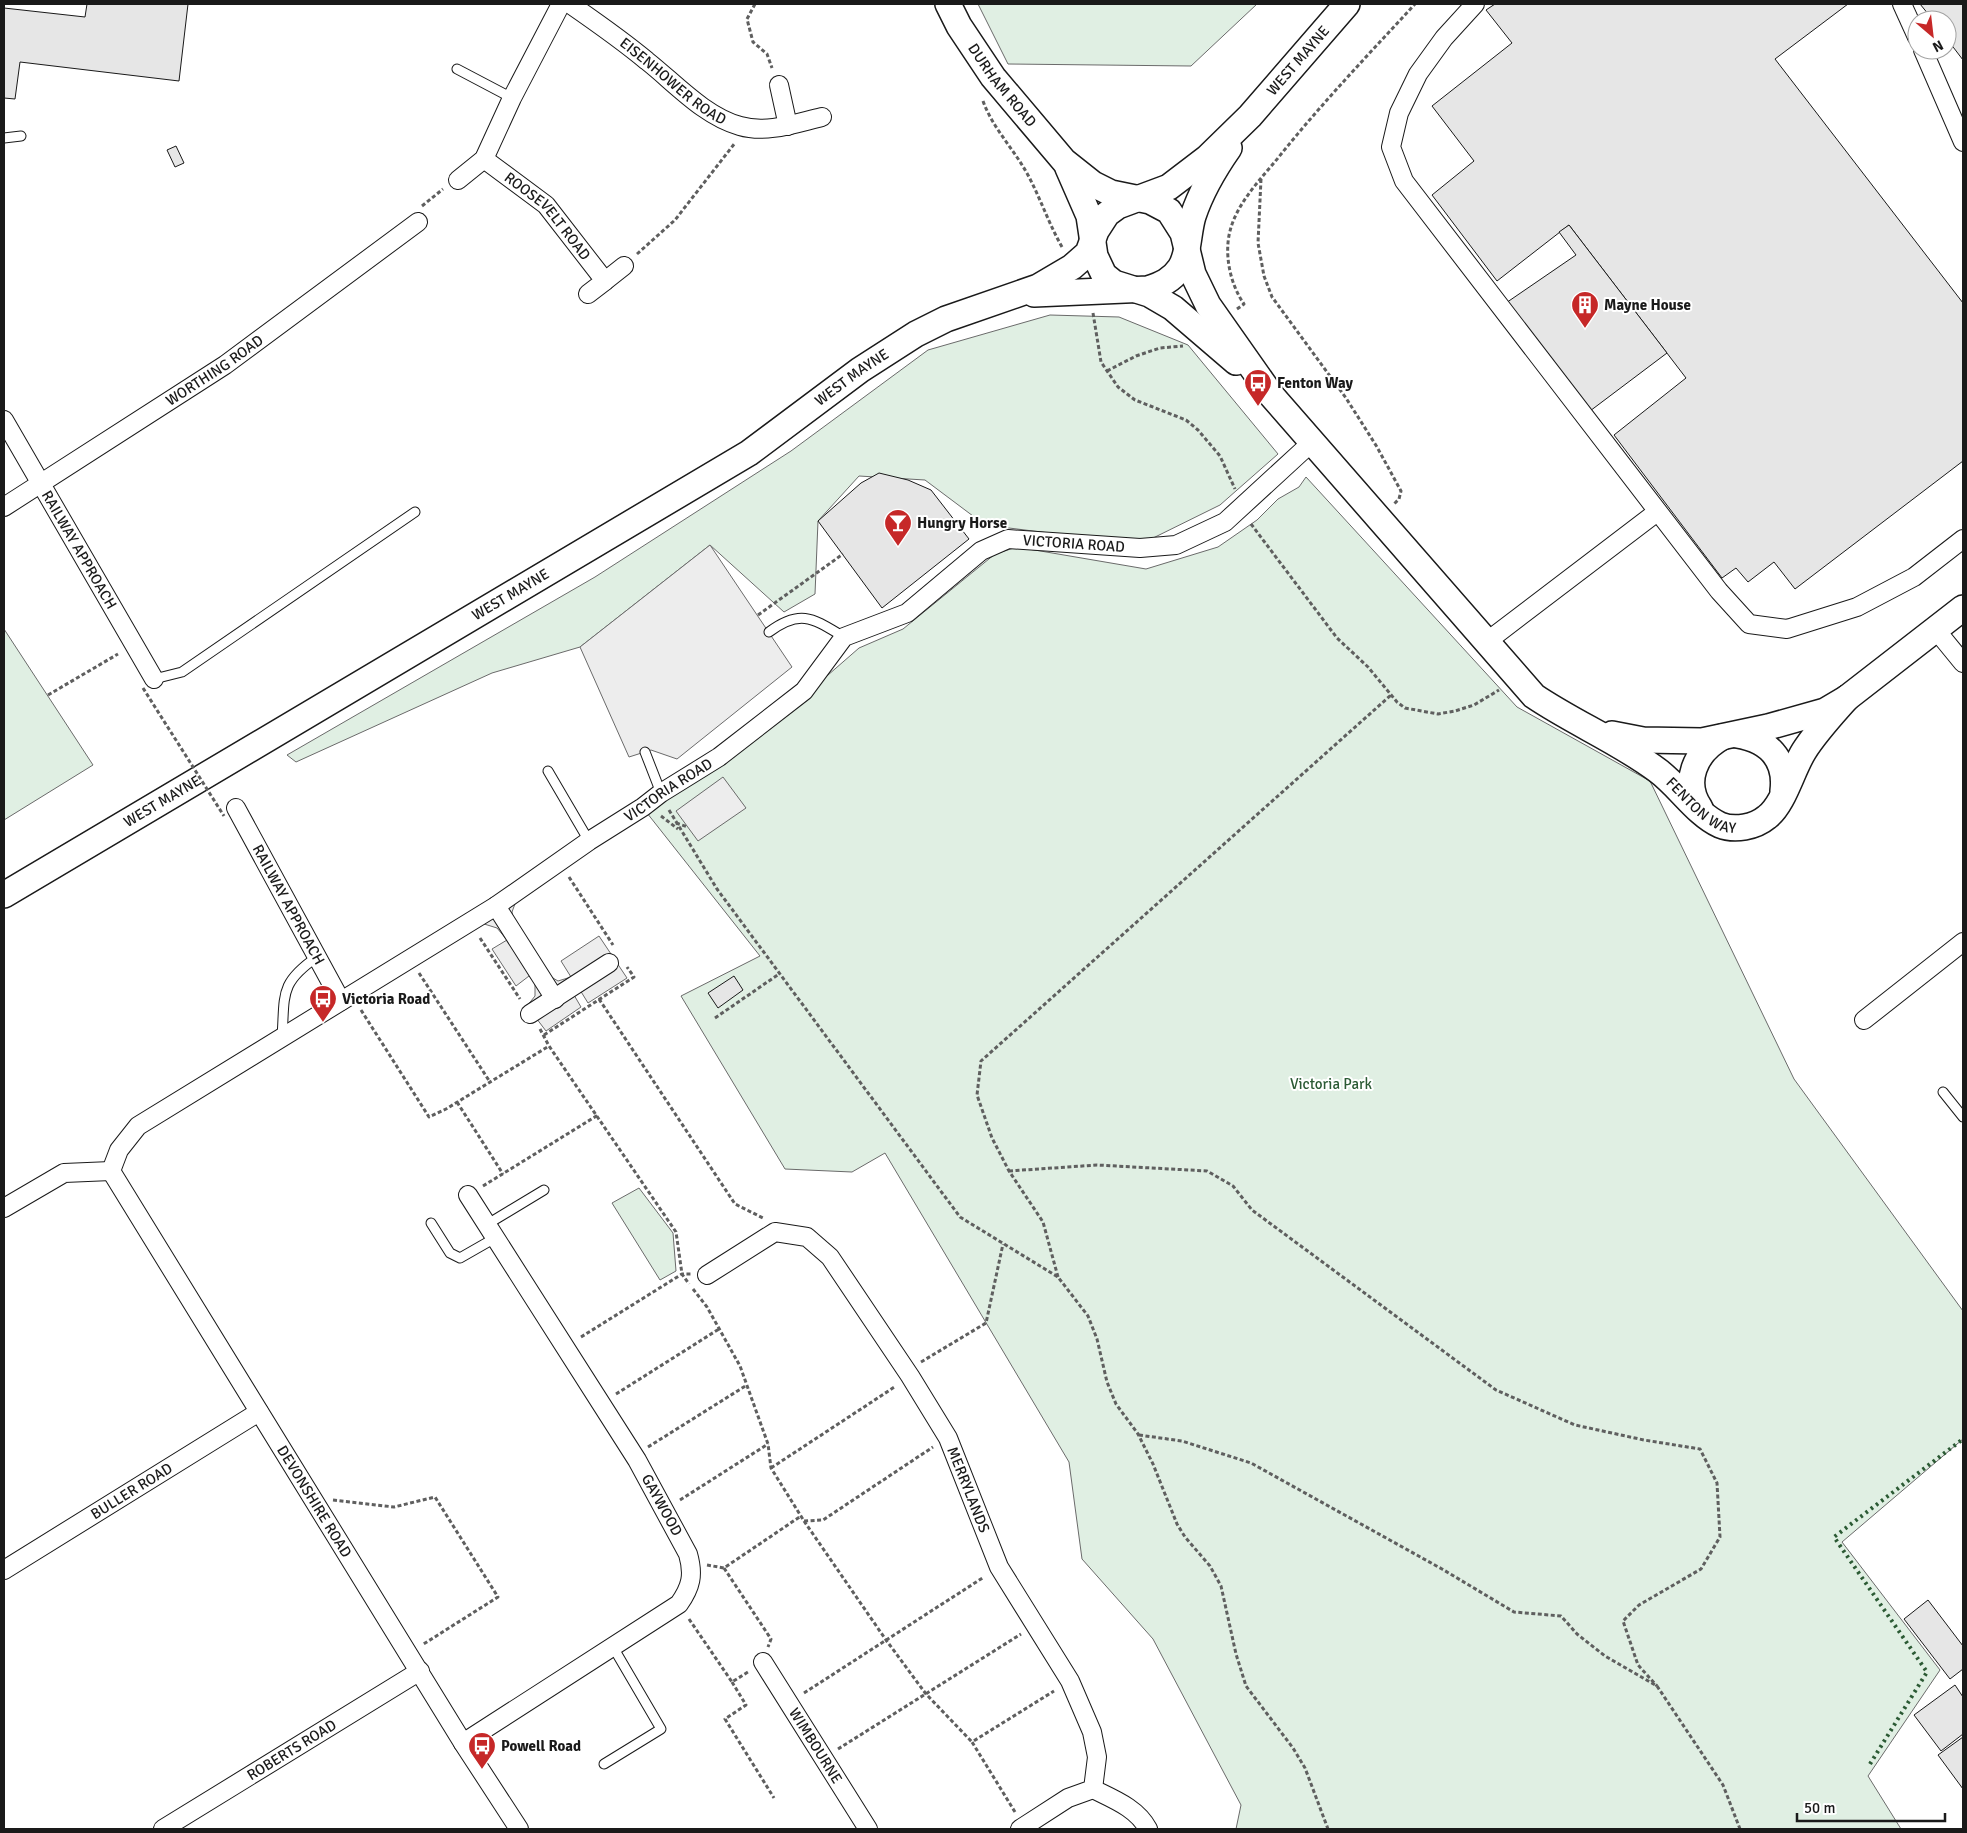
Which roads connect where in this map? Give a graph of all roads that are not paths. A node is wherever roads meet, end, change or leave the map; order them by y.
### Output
1 (561, 4) edge
2 (570, 4) edge
3 (948, 4) edge
4 (1347, 4) edge
5 (1475, 4) edge
6 (1927, 60) edge
7 (457, 69) dead end
8 (779, 85) road end
9 (512, 98) junction
10 (1250, 116) junction
11 (822, 117) dead end
12 (788, 126) junction
13 (21, 136) dead end
14 (4, 138) edge
15 (1963, 142) edge
16 (484, 159) junction
17 (1064, 161) junction
18 (458, 180) road end
19 (1140, 200) junction
20 (418, 222) road end
21 (1094, 242) junction
22 (1186, 248) junction
23 (624, 266) road end
24 (605, 281) junction
25 (1136, 290) junction
26 (588, 294) dead end
27 (1014, 297) junction
28 (1272, 396) junction
29 (4, 420) edge
30 (1311, 443) junction
31 (40, 485) junction
32 (4, 507) edge
33 (415, 512) dead end
34 (1657, 512) junction
35 (1963, 539) edge
36 (1963, 608) edge
37 (1936, 630) junction
38 (769, 632) dead end
39 (844, 637) junction
40 (1485, 642) junction
41 (1963, 663) edge
42 (149, 683) joint
43 (1847, 698) junction
44 (1595, 730) junction
45 (1729, 736) junction
46 (645, 752) dead end
47 (548, 771) dead end
48 (1783, 791) junction
49 (655, 797) junction
50 (230, 812) road end
51 (1704, 815) junction
52 (589, 841) junction
53 (4, 895) edge
54 (496, 906) junction
55 (1963, 942) edge
56 (317, 957) junction
57 (617, 959) road end
58 (347, 998) junction
59 (555, 999) junction
60 (530, 1014) road end
61 (1864, 1020) dead end
62 (282, 1037) junction
63 (1943, 1092) dead end
64 (1963, 1117) edge
65 (111, 1172) junction
66 (544, 1190) dead end
67 (468, 1196) road end
68 (4, 1208) edge
69 (431, 1223) dead end
70 (490, 1232) junction
71 (707, 1275) road end
72 (258, 1412) junction
73 (4, 1570) edge
74 (613, 1647) junction
75 (762, 1662) road end
76 (420, 1671) junction
77 (463, 1743) junction
78 (604, 1764) dead end
79 (1093, 1789) junction
80 (1022, 1828) edge
81 (163, 1829) edge
82 (519, 1829) edge
83 (868, 1829) edge
84 (1148, 1829) edge

1 - 9 street
2 - 12 street, EISENHOWER ROAD
3 - 17 street, DURHAM ROAD
4 - 10 street, WEST MAYNE
5 - 34 street
6 - 15 street
7 - 9 lane
8 - 12 street
9 - 16 street
10 - 19 street, WEST MAYNE
10 - 22 street, WEST MAYNE
11 - 12 street, EISENHOWER ROAD
13 - 14 lane
16 - 18 street
16 - 24 street, ROOSEVELT ROAD
17 - 19 street, DURHAM ROAD
17 - 21 street, DURHAM ROAD
19 - 21 street, WEST MAYNE
19 - 22 street
20 - 31 street, WORTHING ROAD
21 - 25 street
21 - 27 street, WEST MAYNE
22 - 25 street, WEST MAYNE
22 - 28 street, FENTON WAY
23 - 24 street
24 - 26 street
25 - 27 street, WEST MAYNE
25 - 28 street, FENTON WAY
27 - 53 street, WEST MAYNE
28 - 30 street, FENTON WAY
29 - 31 street, RAILWAY APPROACH
30 - 39 street, VICTORIA ROAD
30 - 40 street, FENTON WAY
31 - 32 street, WORTHING ROAD
31 - 42 street, RAILWAY APPROACH
33 - 42 lane
34 - 35 street
34 - 40 street
36 - 37 street, FENTON WAY
37 - 41 street
37 - 43 street, FENTON WAY
38 - 39 lane
39 - 49 street, VICTORIA ROAD
40 - 44 street, FENTON WAY
43 - 45 street, FENTON WAY
43 - 48 street, FENTON WAY
44 - 45 street, FENTON WAY
44 - 51 street, FENTON WAY
45 - 48 street
45 - 51 street
46 - 49 lane
47 - 52 lane
48 - 51 street, FENTON WAY
49 - 52 street, VICTORIA ROAD
50 - 56 street, RAILWAY APPROACH
52 - 54 street, VICTORIA ROAD
54 - 58 street, VICTORIA ROAD
54 - 59 street
55 - 61 street
56 - 58 street, RAILWAY APPROACH
56 - 62 lane
57 - 59 street
58 - 62 street, VICTORIA ROAD
59 - 60 street
62 - 65 street, VICTORIA ROAD
63 - 64 lane
65 - 68 street
65 - 72 street, DEVONSHIRE ROAD
66 - 70 lane
67 - 70 street, GAYWOOD
69 - 70 lane
70 - 74 street, GAYWOOD
71 - 79 street, MERRYLANDS
72 - 73 street, BULLER ROAD
72 - 76 street, DEVONSHIRE ROAD
74 - 77 street, GAYWOOD
74 - 78 lane
75 - 83 street, WIMBOURNE
76 - 77 street, DEVONSHIRE ROAD
76 - 81 street, ROBERTS ROAD
77 - 82 street, DEVONSHIRE ROAD
79 - 80 street
79 - 84 street

